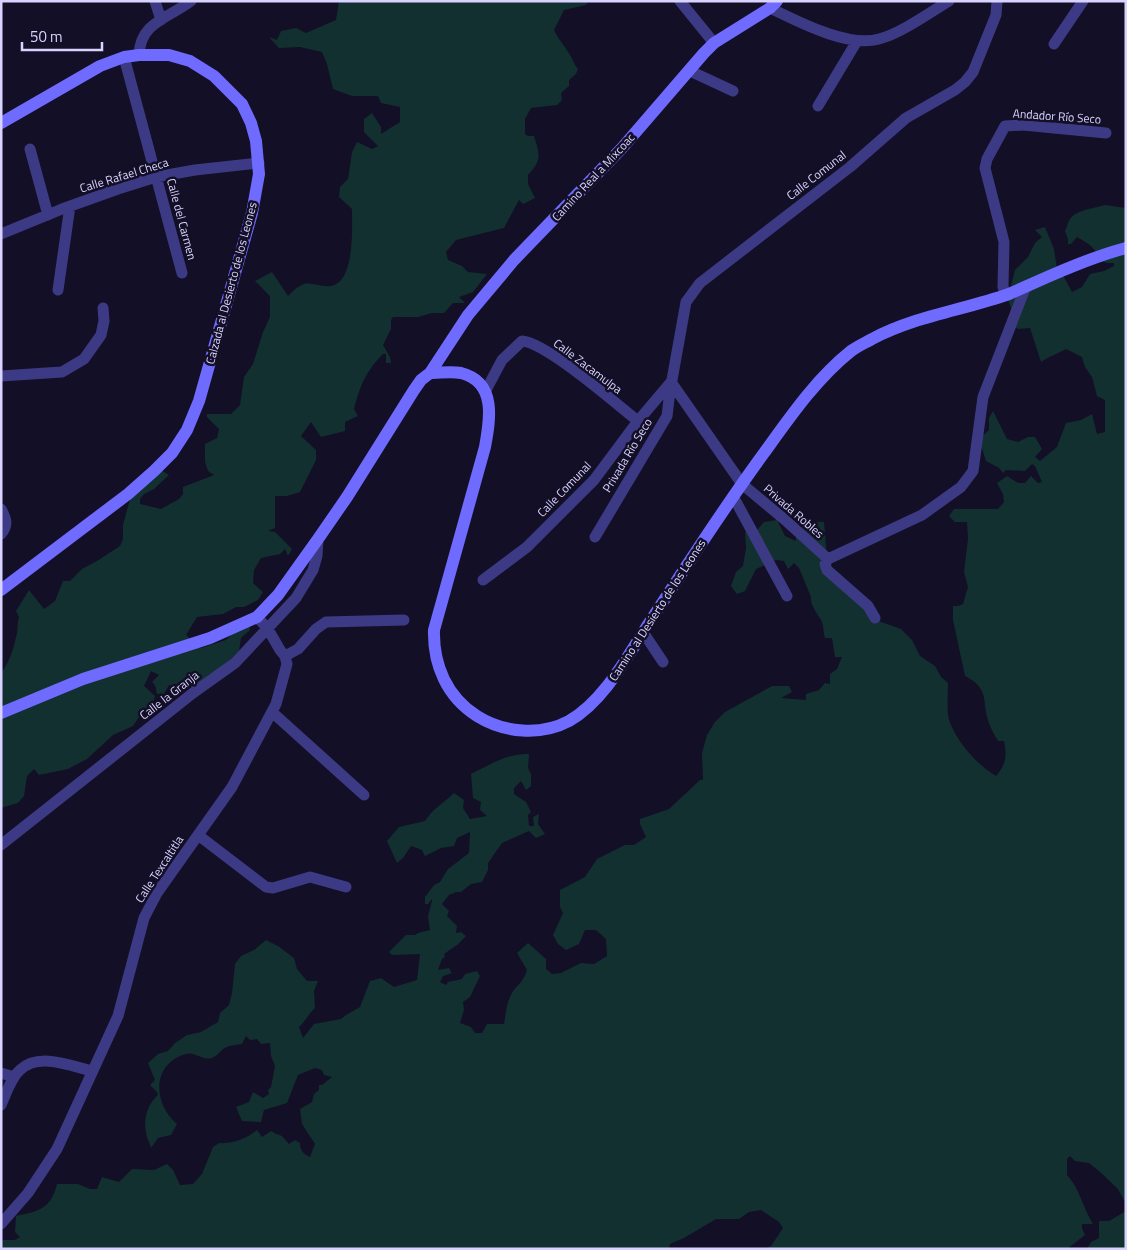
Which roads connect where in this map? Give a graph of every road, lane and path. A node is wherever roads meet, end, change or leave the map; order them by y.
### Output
1 (155, 1) edge
2 (191, 1) edge
3 (680, 1) edge
4 (949, 1) edge
5 (997, 1) edge
6 (1083, 1) edge
7 (773, 5) edge
8 (161, 20) junction
9 (857, 41) junction
10 (714, 44) junction
11 (1054, 44) dead end
12 (139, 55) junction
13 (124, 57) junction
14 (690, 70) junction
15 (733, 91) dead end
16 (818, 106) dead end
17 (3, 119) edge
18 (1106, 133) dead end
19 (30, 149) dead end
20 (259, 163) junction
21 (156, 177) junction
22 (70, 206) junction
23 (48, 215) junction
24 (1, 234) edge
25 (1126, 248) edge
26 (182, 273) dead end
27 (1026, 286) junction
28 (58, 290) dead end
29 (1006, 295) junction
30 (103, 308) dead end
31 (430, 374) junction
32 (1, 376) edge
33 (671, 382) junction
34 (485, 392) junction
35 (638, 421) junction
36 (742, 484) junction
37 (733, 496) junction
38 (1, 509) edge
39 (1, 534) edge
40 (595, 537) dead end
41 (318, 539) junction
42 (826, 562) junction
43 (483, 580) dead end
44 (1, 590) edge
45 (787, 596) dead end
46 (257, 617) junction
47 (875, 618) dead end
48 (404, 620) dead end
49 (268, 629) junction
50 (643, 632) junction
51 (285, 656) junction
52 (663, 662) dead end
53 (272, 712) junction
54 (1, 713) edge
55 (364, 795) dead end
56 (198, 835) junction
57 (1, 845) edge
58 (346, 886) dead end
59 (92, 1072) junction
60 (1, 1073) edge
61 (14, 1077) junction
62 (1, 1105) edge
63 (1, 1224) edge

1 - 8 street
2 - 8 street
3 - 10 street
4 - 9 street
5 - 33 street, Calle Comunal
6 - 11 street
7 - 9 street
7 - 10 main road, Camino Real a Mixcoac
8 - 12 street
9 - 16 street
10 - 14 main road, Camino Real a Mixcoac
12 - 13 main road, Calzada al Desierto de los Leones
12 - 20 main road, Calzada al Desierto de los Leones
13 - 17 main road, Calzada al Desierto de los Leones
13 - 21 street, Calle del Carmen
14 - 15 street
14 - 31 main road, Camino Real a Mixcoac
18 - 29 street, Andador Río Seco
19 - 23 street
20 - 21 street, Calle Rafael Checa
20 - 44 main road, Calzada al Desierto de los Leones
21 - 22 street, Calle Rafael Checa
21 - 26 street, Calle del Carmen
22 - 23 street, Calle Rafael Checa
22 - 28 street
23 - 24 street, Calle Rafael Checa
25 - 27 main road, Camino al Desierto de los Leones
27 - 29 main road, Camino al Desierto de los Leones
27 - 42 street
29 - 36 main road, Camino al Desierto de los Leones
30 - 32 street
31 - 34 main road
31 - 41 main road
33 - 35 street, Calle Comunal
33 - 36 street
33 - 40 street, Privada Río Seco
34 - 35 street, Calle Zacamulpa
34 - 50 main road, Camino al Desierto de los Leones
35 - 43 street, Calle Comunal
36 - 37 main road, Camino al Desierto de los Leones
36 - 42 street, Privada Robles
37 - 45 street
37 - 50 main road, Camino al Desierto de los Leones
38 - 39 street
41 - 46 main road
41 - 49 street, Calle la Granja
42 - 47 street, Privada Robles
46 - 49 street
46 - 54 main road
48 - 51 street
49 - 51 street
49 - 57 street, Calle la Granja
50 - 52 street
51 - 53 street, Calle Texcaltitla
53 - 55 street
53 - 56 street, Calle Texcaltitla
56 - 58 street
56 - 59 street, Calle Texcaltitla
59 - 61 street
59 - 63 street, Calle Texcaltitla
60 - 61 street
61 - 62 street

